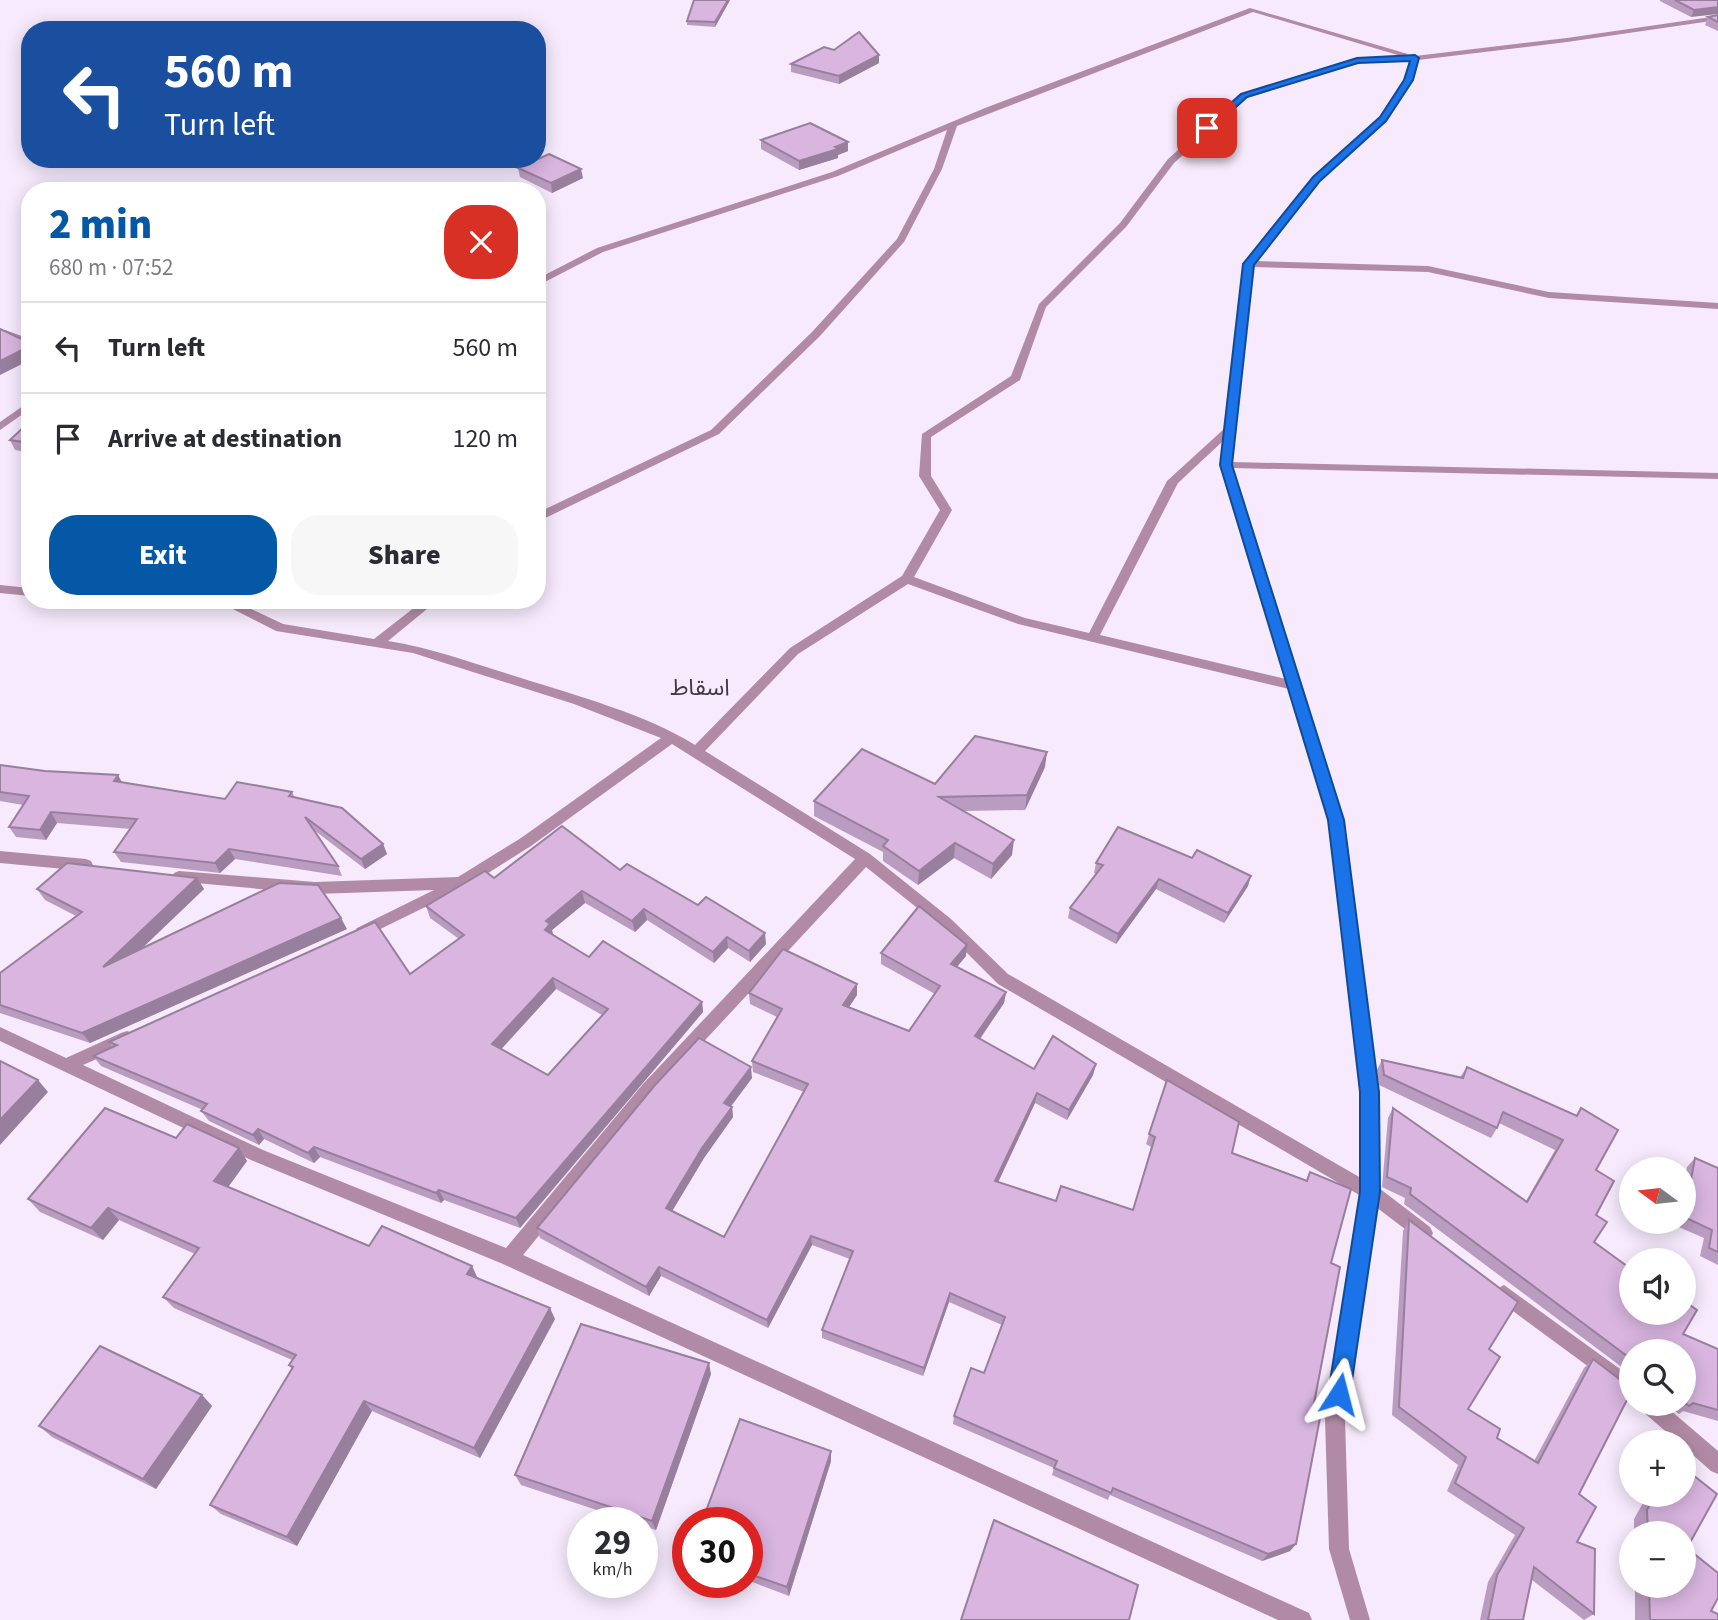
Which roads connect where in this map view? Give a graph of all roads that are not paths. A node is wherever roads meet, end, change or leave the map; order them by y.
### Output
1 (1259, 0) edge
2 (1253, 10) junction
3 (1718, 18) edge
4 (1415, 58) junction
5 (953, 125) junction
6 (1249, 264) junction
7 (546, 278) edge
8 (1718, 306) edge
9 (0, 336) edge
10 (21, 339) edge
11 (21, 411) edge
12 (0, 427) edge
13 (1230, 429) junction
14 (1226, 465) junction
15 (1718, 476) edge
16 (546, 513) edge
17 (907, 579) junction
18 (0, 589) edge
19 (21, 591) edge
20 (240, 609) edge
21 (420, 609) edge
22 (1092, 638) junction
23 (377, 643) junction
24 (1295, 686) junction
25 (672, 737) junction
26 (696, 752) junction
27 (0, 857) edge
28 (865, 859) junction
29 (104, 868) edge
30 (168, 876) edge
31 (461, 883) junction
32 (344, 940) edge
33 (137, 1033) edge
34 (0, 1034) edge
35 (64, 1066) junction
36 (1370, 1192) junction
37 (1435, 1241) edge
38 (509, 1258) junction
39 (1490, 1282) edge
40 (1619, 1381) edge
41 (1664, 1416) edge
42 (1718, 1464) edge
43 (1302, 1620) edge
44 (1360, 1620) edge

1 - 2 street
2 - 4 street
2 - 5 street
3 - 4 street
4 - 6 street
4 - 17 street
5 - 7 street
5 - 16 street
6 - 8 street
6 - 13 street
9 - 10 street
11 - 12 street
13 - 14 street
13 - 22 street
14 - 15 street
14 - 24 street
17 - 22 street
17 - 26 street
18 - 19 street
20 - 23 street
21 - 23 street
22 - 24 street
23 - 25 street
24 - 36 street
25 - 26 street
25 - 31 street
26 - 28 street
27 - 29 street
28 - 36 street
28 - 38 street
30 - 31 street
31 - 32 street
33 - 35 street
34 - 35 street
35 - 38 street
36 - 37 street
36 - 44 street
38 - 43 street
39 - 40 street
41 - 42 street

